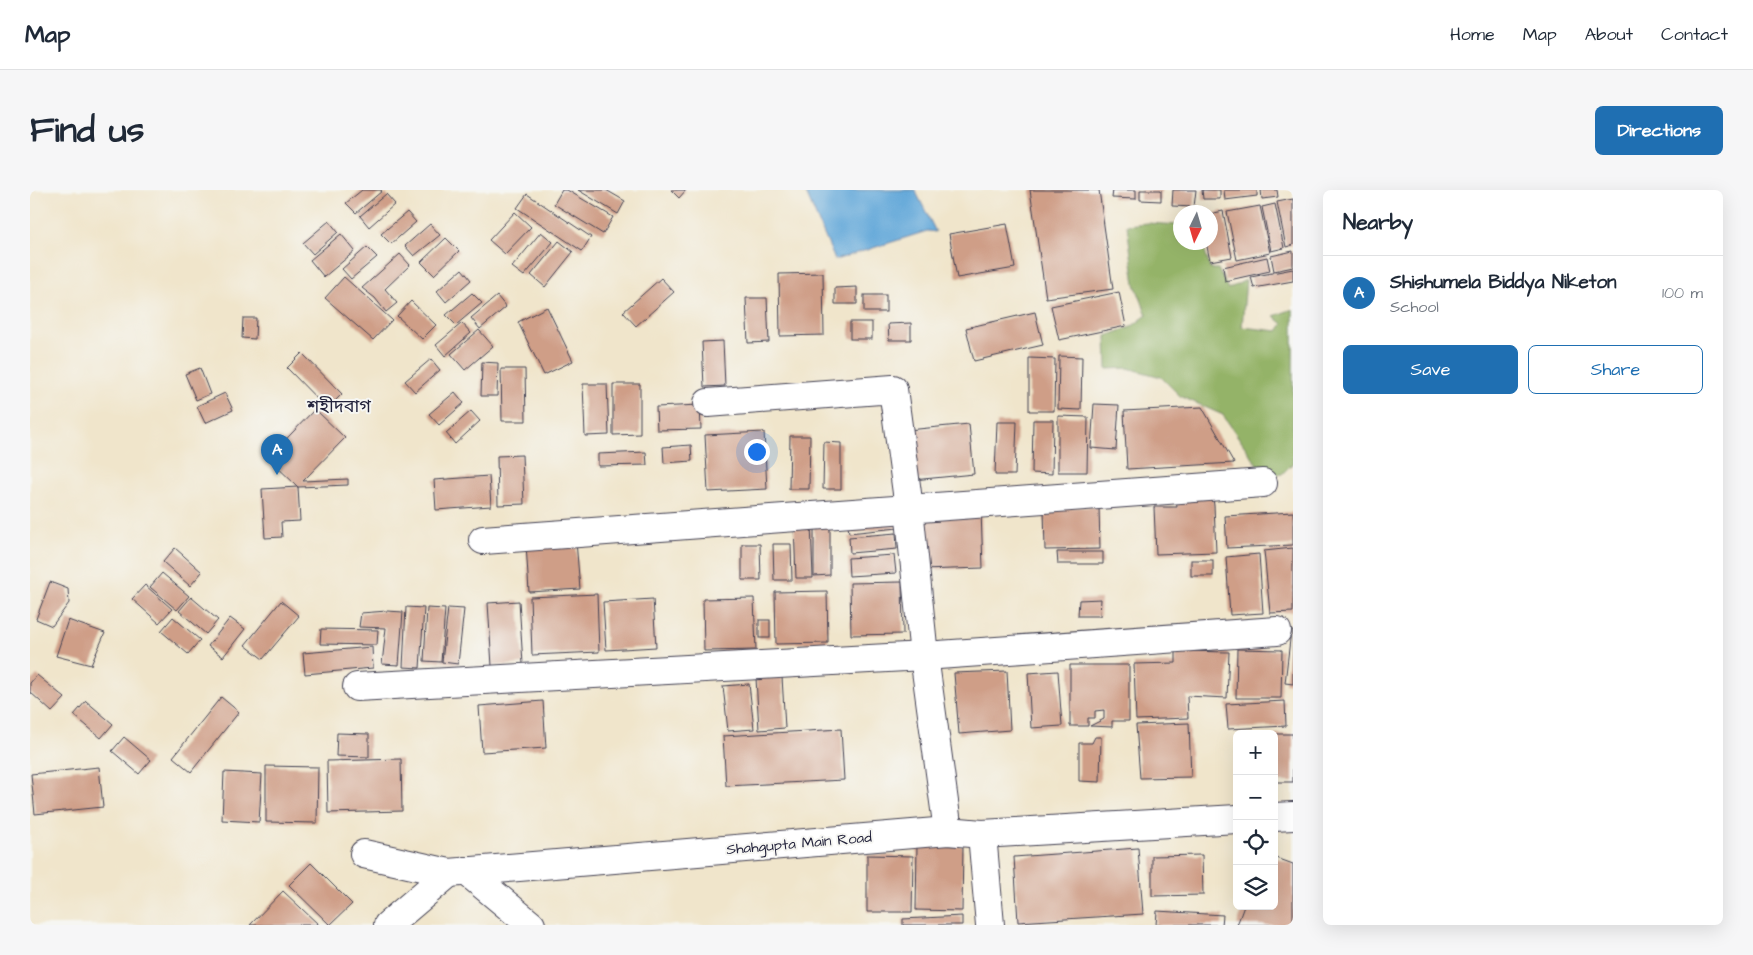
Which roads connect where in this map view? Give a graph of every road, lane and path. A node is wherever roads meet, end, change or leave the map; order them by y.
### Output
1 (708, 404) dead end
2 (1263, 483) dead end
3 (908, 508) junction
4 (483, 540) dead end
5 (1277, 631) dead end
6 (924, 656) junction
7 (357, 686) dead end
8 (1293, 816) edge
9 (1278, 817) edge
10 (1233, 819) edge
11 (948, 831) junction
12 (982, 834) junction
13 (364, 854) dead end
14 (458, 872) junction
15 (388, 925) edge
16 (531, 925) edge
17 (990, 925) edge

1 - 3 street
2 - 3 street
3 - 4 street
3 - 6 street
5 - 6 street
6 - 7 street
6 - 11 street
8 - 9 street
10 - 12 street, Shahgupta Main Road
11 - 12 street, Shahgupta Main Road
11 - 14 street, Shahgupta Main Road
12 - 17 street
13 - 14 street, Shahgupta Main Road
14 - 15 street
14 - 16 street

